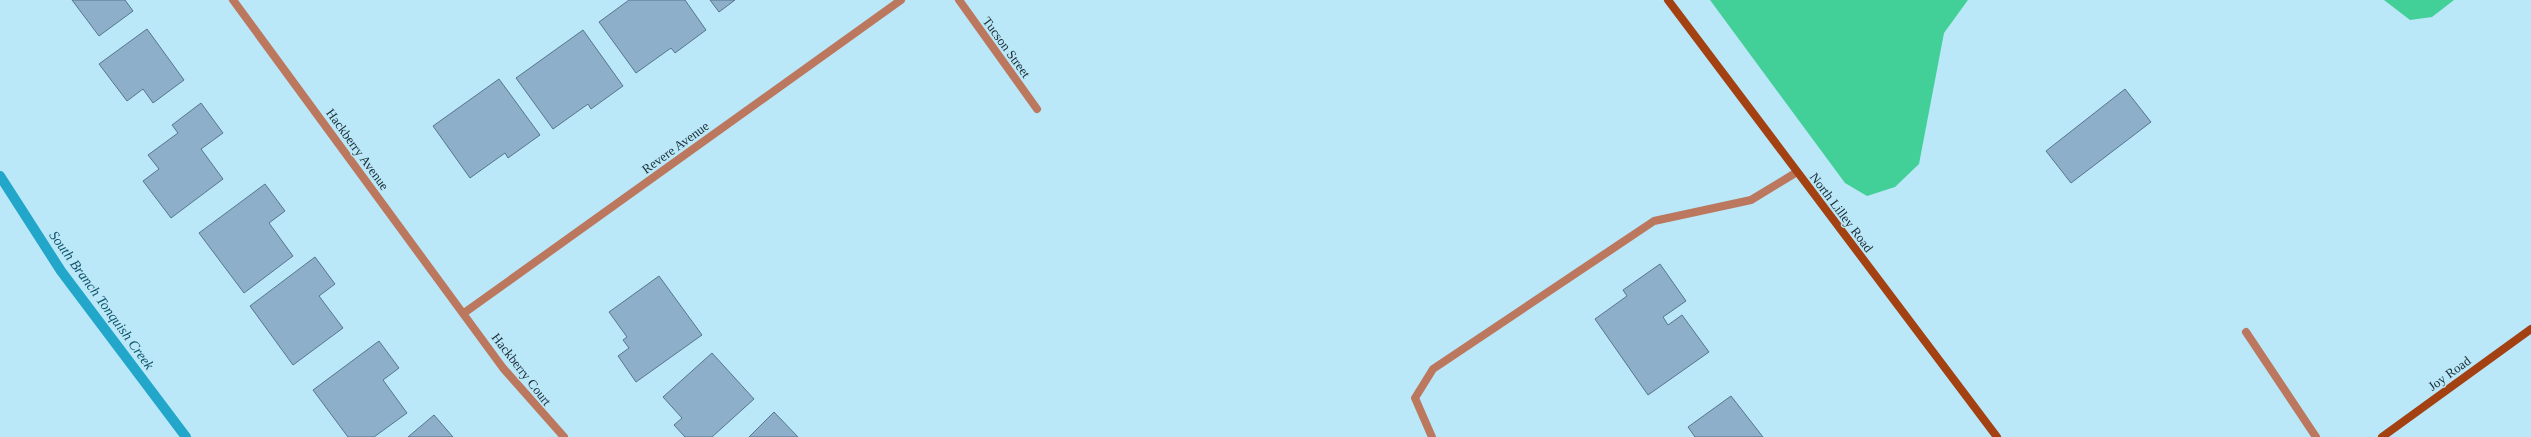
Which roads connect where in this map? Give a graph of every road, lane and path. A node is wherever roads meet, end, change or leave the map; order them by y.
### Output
1 (233, 0) edge
2 (900, 0) edge
3 (959, 0) edge
4 (1668, 0) edge
5 (1036, 109) dead end
6 (1797, 172) junction
7 (464, 313) junction
8 (2531, 328) edge
9 (2246, 332) dead end
10 (564, 437) edge
11 (1432, 437) edge
12 (1997, 437) edge
13 (2316, 437) edge
14 (2382, 437) edge

1 - 7 street, Hackberry Avenue
2 - 7 street, Revere Avenue
3 - 5 street, Tucson Street
4 - 6 street, North Lilley Road
6 - 11 street
6 - 12 street, North Lilley Road
7 - 10 street, Hackberry Court
8 - 14 street, Joy Road
9 - 13 street

